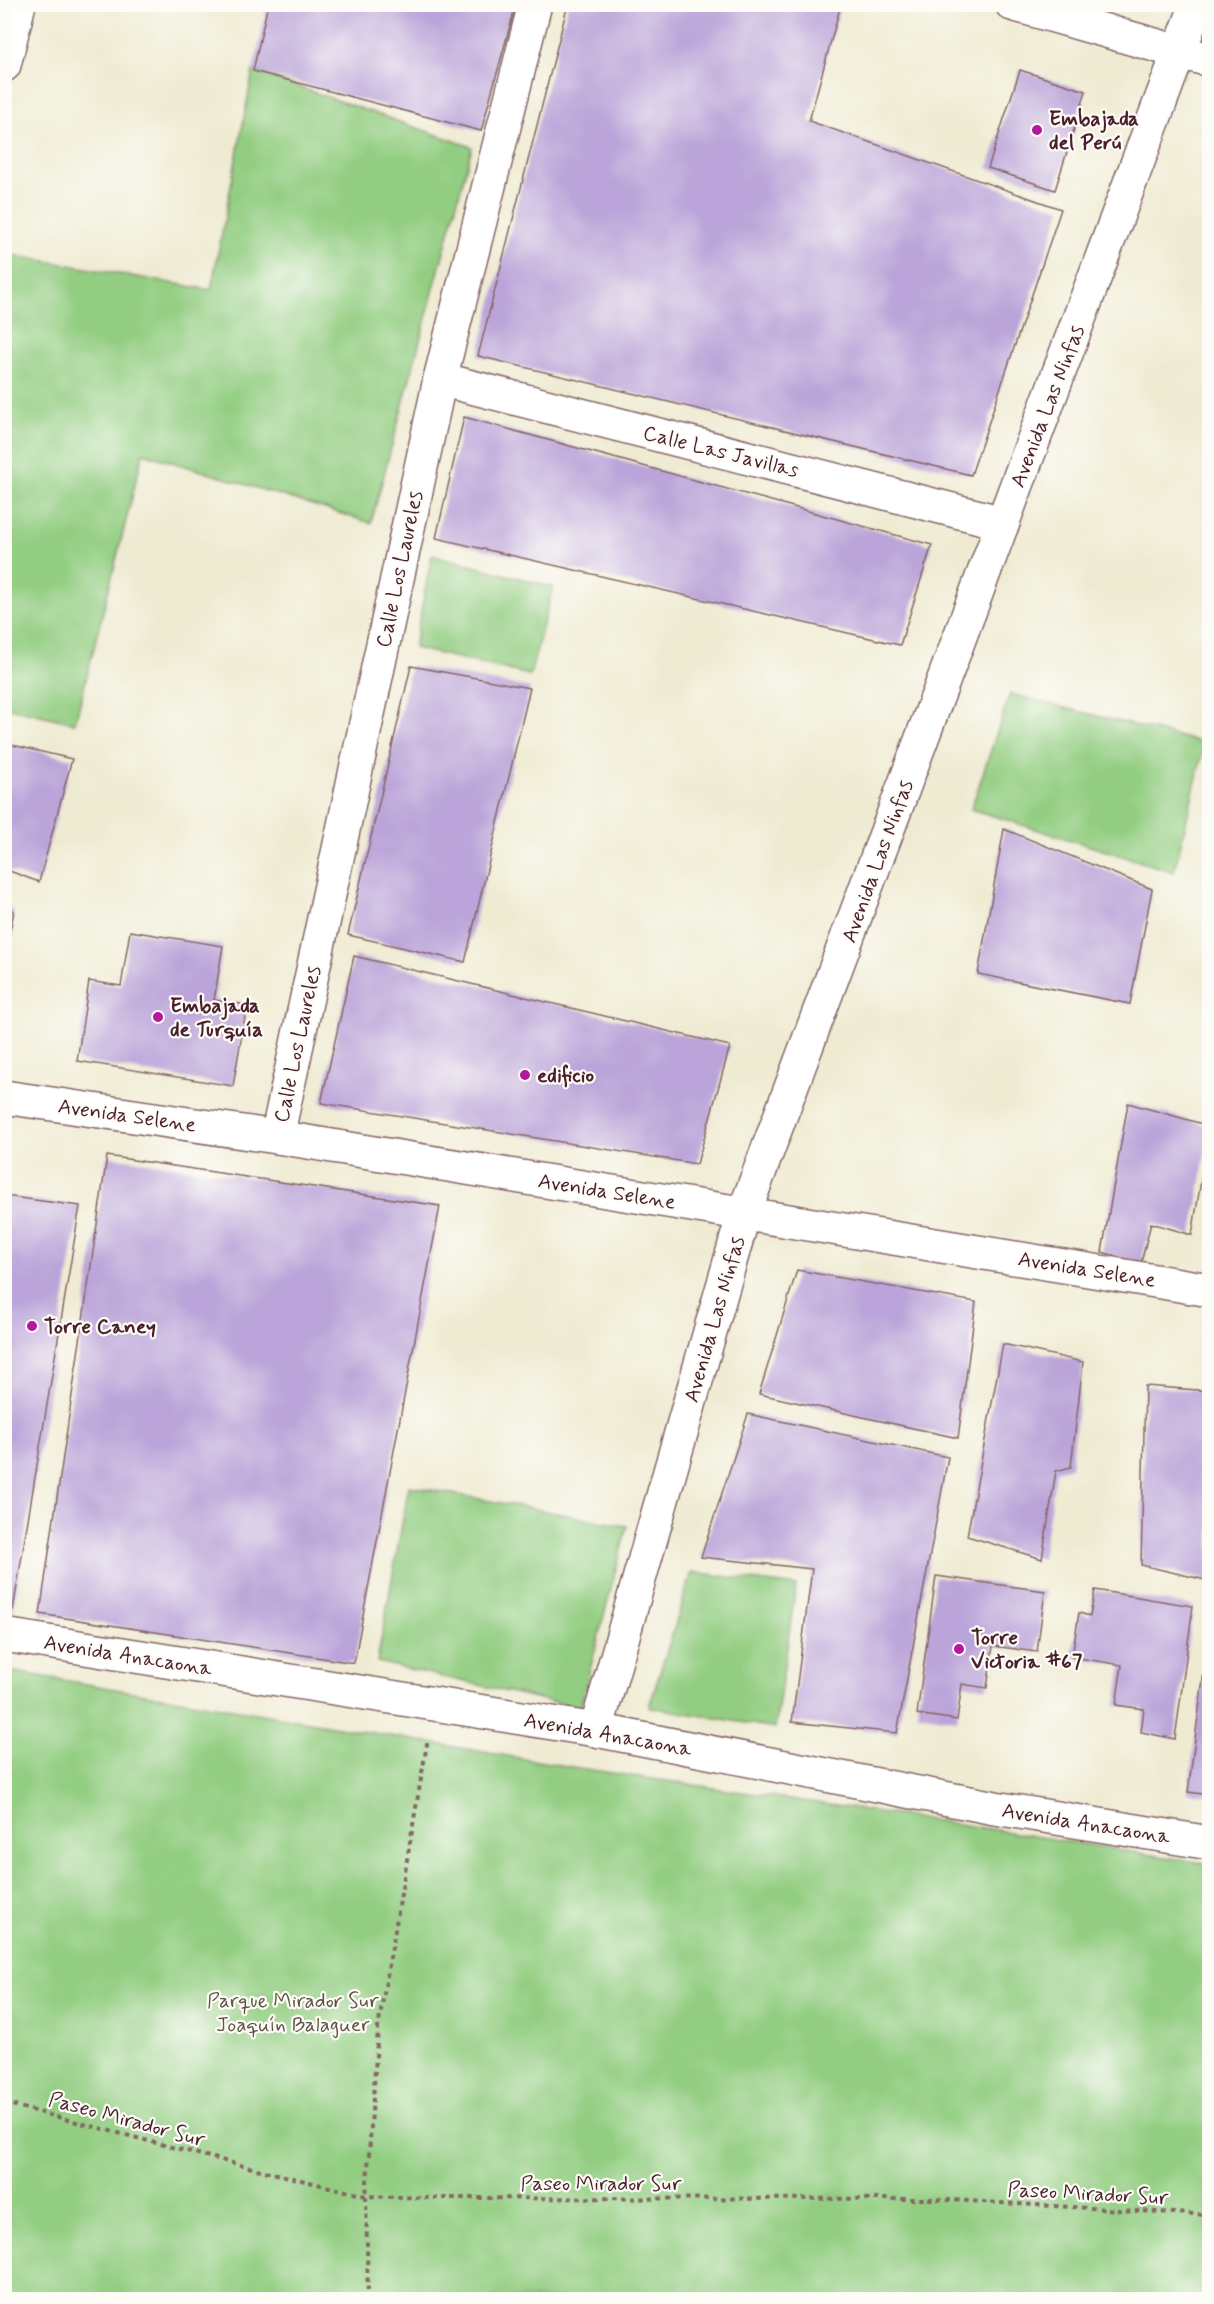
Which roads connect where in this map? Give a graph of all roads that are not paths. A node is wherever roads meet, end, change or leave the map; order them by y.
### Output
1 (19, 4) edge
2 (535, 4) edge
3 (1012, 4) edge
4 (1197, 4) edge
5 (1194, 56) edge
6 (4, 65) edge
7 (440, 379) junction
8 (1003, 523) junction
9 (4, 1097) edge
10 (277, 1137) junction
11 (744, 1213) junction
12 (1209, 1290) edge
13 (4, 1635) edge
14 (596, 1731) junction
15 (1209, 1843) edge

1 - 6 street
2 - 7 street, Calle Los Laureles
3 - 5 street
4 - 5 street, Avenida Las Ninfas
5 - 8 street, Avenida Las Ninfas
7 - 8 street, Calle Las Javillas
7 - 10 street, Calle Los Laureles
8 - 11 street, Avenida Las Ninfas
9 - 10 street, Avenida Selene
10 - 11 street, Avenida Selene
11 - 12 street, Avenida Selene
11 - 14 street, Avenida Las Ninfas
13 - 14 street, Avenida Anacaona
14 - 15 street, Avenida Anacaona

